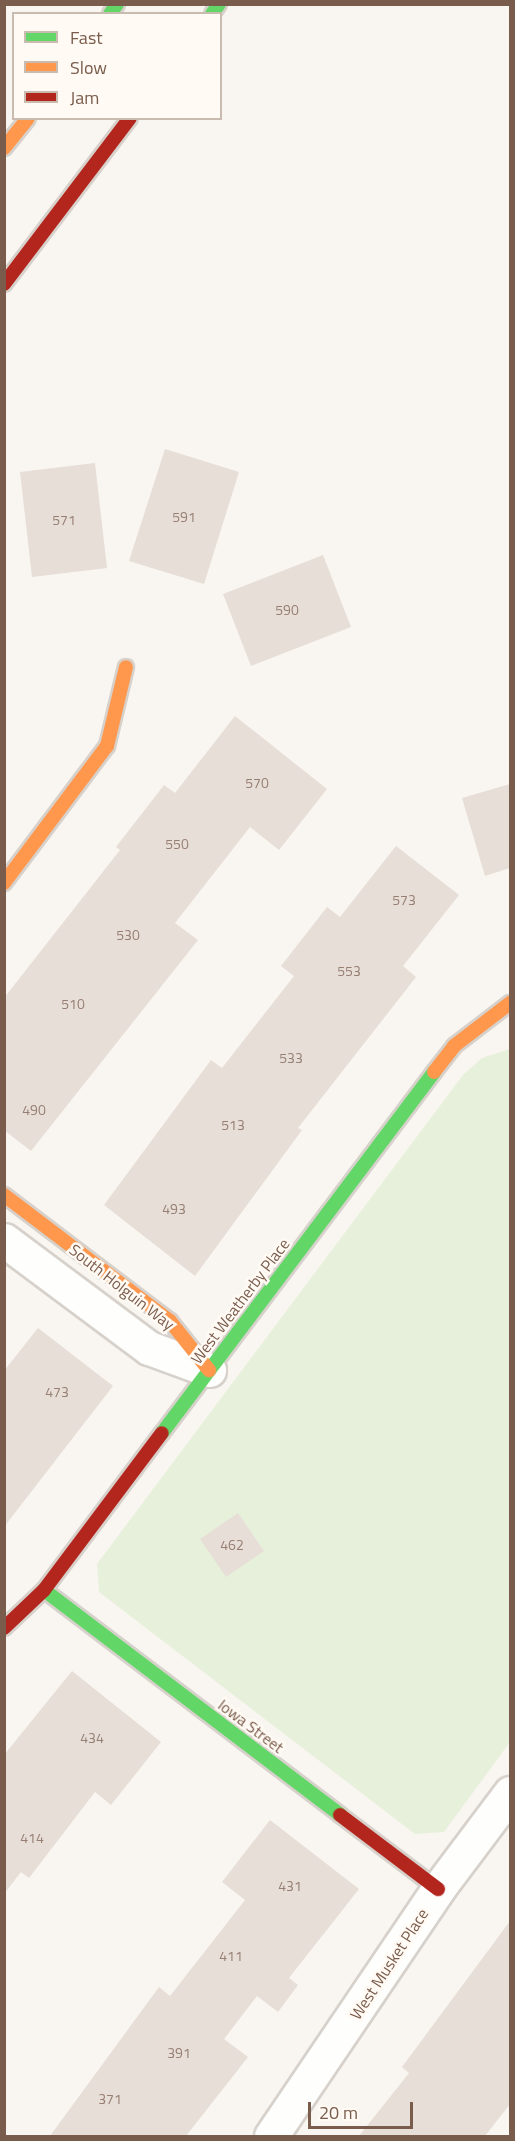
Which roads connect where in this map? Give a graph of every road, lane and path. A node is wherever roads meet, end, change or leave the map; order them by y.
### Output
1 (26, 120) edge
2 (128, 120) edge
3 (4, 148) edge
4 (4, 284) edge
5 (126, 667) dead end
6 (4, 883) edge
7 (510, 1004) edge
8 (4, 1195) edge
9 (4, 1240) edge
10 (209, 1370) junction
11 (44, 1590) junction
12 (4, 1628) edge
13 (510, 1793) edge
14 (438, 1889) junction
15 (271, 2136) edge

1 - 3 street
2 - 4 street
5 - 6 street
7 - 10 street, West Weatherby Place
8 - 10 street, South Holguin Way
9 - 10 street, South Holguin Way
10 - 11 street, West Weatherby Place
11 - 12 street, West Weatherby Place
11 - 14 street, Iowa Street
13 - 14 street, West Musket Place
14 - 15 street, West Musket Place

